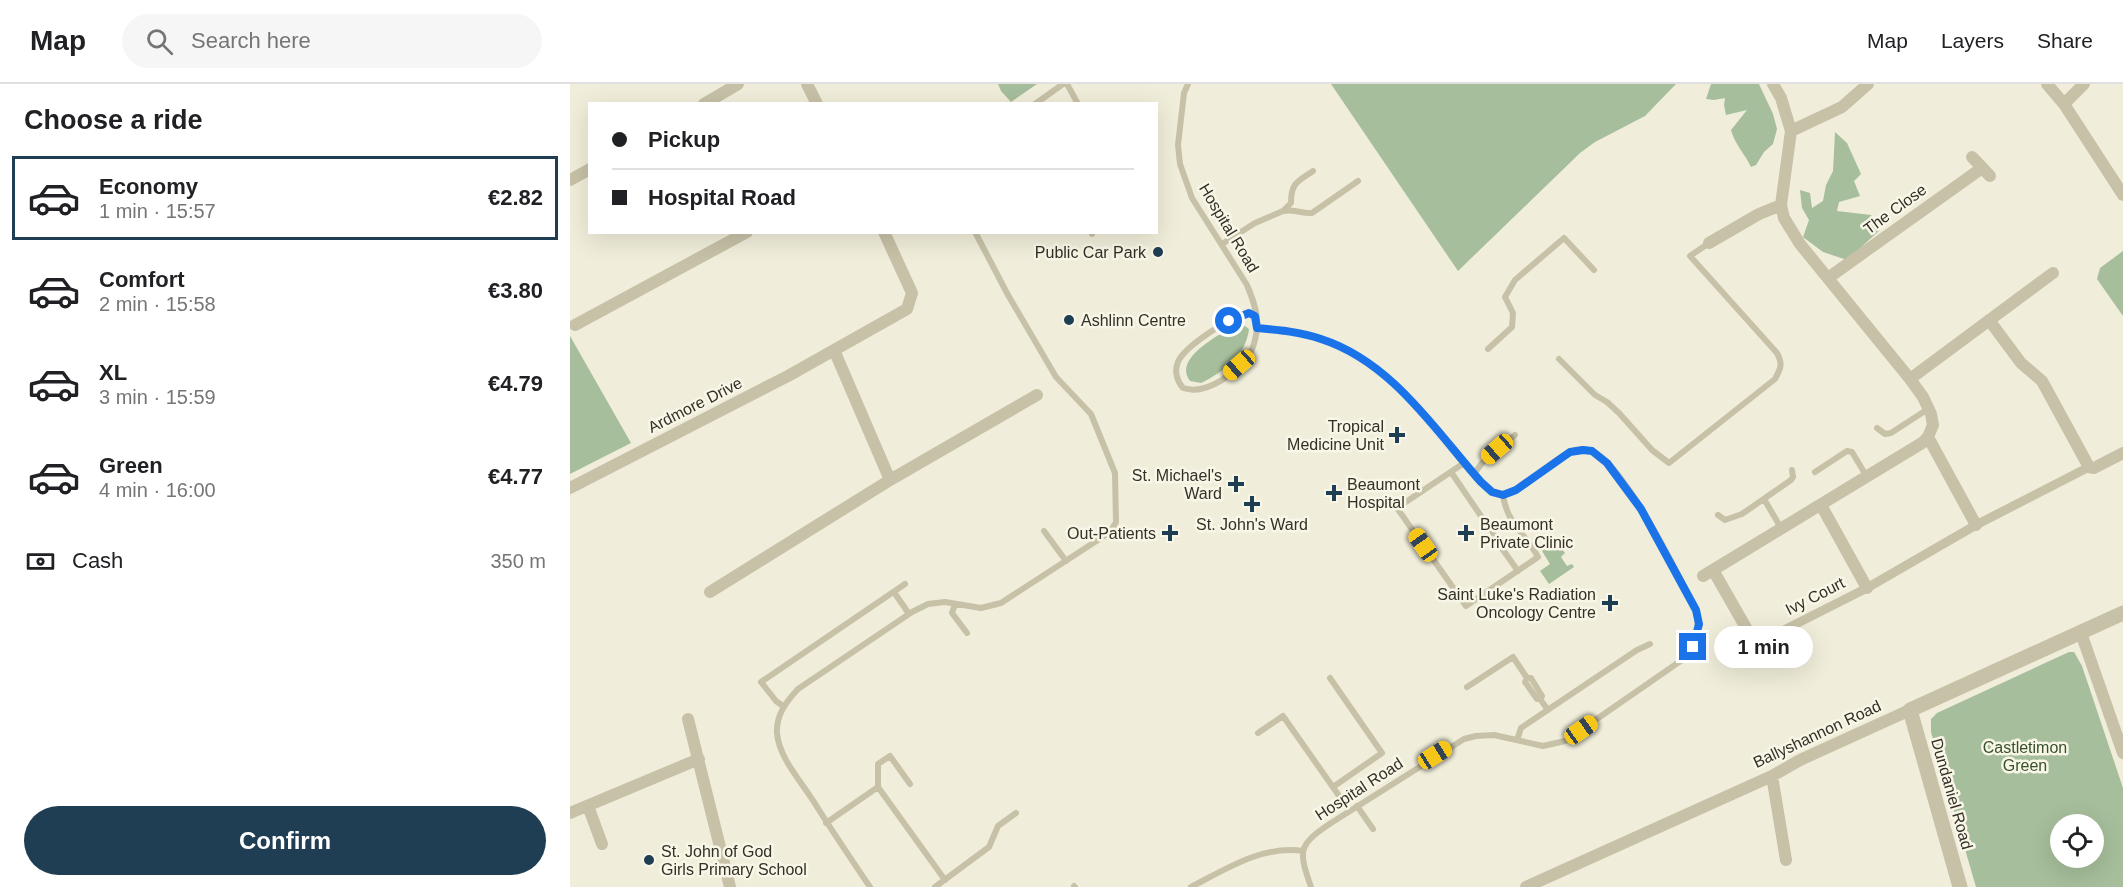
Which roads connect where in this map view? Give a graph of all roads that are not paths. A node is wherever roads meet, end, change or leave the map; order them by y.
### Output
1 (738, 84) edge
2 (807, 84) edge
3 (1065, 84) edge
4 (1188, 84) edge
5 (1773, 84) edge
6 (1868, 84) edge
7 (2047, 84) edge
8 (2084, 84) edge
9 (707, 102) edge
10 (816, 102) edge
11 (1038, 102) edge
12 (1077, 102) edge
13 (2064, 104) junction
14 (1791, 131) junction
15 (1972, 157) dead end
16 (588, 170) edge
17 (1313, 171) dead end
18 (570, 180) edge
19 (1358, 181) dead end
20 (2123, 195) edge
21 (1781, 205) junction
22 (1283, 211) junction
23 (743, 234) edge
24 (885, 234) edge
25 (976, 234) edge
26 (1708, 243) joint
27 (1222, 244) junction
28 (1594, 270) dead end
29 (2054, 273) dead end
30 (1828, 278) junction
31 (1255, 316) junction
32 (1989, 320) junction
33 (575, 325) dead end
34 (1257, 328) junction
35 (1488, 349) dead end
36 (834, 350) junction
37 (1559, 359) dead end
38 (1910, 379) junction
39 (1037, 395) dead end
40 (1929, 408) junction
41 (1878, 428) dead end
42 (1515, 435) dead end
43 (1928, 437) junction
44 (2123, 453) edge
45 (1464, 463) junction
46 (2089, 467) junction
47 (1792, 470) dead end
48 (1451, 472) junction
49 (1815, 472) dead end
50 (1474, 474) junction
51 (1867, 477) junction
52 (890, 480) junction
53 (570, 488) edge
54 (1503, 495) junction
55 (1764, 499) junction
56 (1821, 505) junction
57 (1718, 515) dead end
58 (1976, 525) junction
59 (1782, 529) junction
60 (1044, 531) dead end
61 (1066, 561) junction
62 (1518, 571) junction
63 (905, 584) dead end
64 (1867, 588) junction
65 (710, 592) dead end
66 (894, 592) junction
67 (955, 604) junction
68 (2123, 613) edge
69 (909, 614) junction
70 (967, 633) dead end
71 (2081, 633) junction
72 (1752, 640) joint
73 (1650, 644) dead end
74 (1330, 678) dead end
75 (1467, 687) dead end
76 (783, 706) junction
77 (1548, 710) junction
78 (1910, 710) junction
79 (688, 719) dead end
80 (1258, 733) dead end
81 (1517, 740) junction
82 (2123, 753) edge
83 (699, 759) junction
84 (1772, 776) junction
85 (910, 784) dead end
86 (878, 787) junction
87 (1333, 787) junction
88 (588, 806) junction
89 (1357, 806) junction
90 (1349, 810) junction
91 (570, 813) edge
92 (1016, 813) dead end
93 (826, 823) junction
94 (1373, 829) dead end
95 (602, 844) dead end
96 (1303, 851) junction
97 (1786, 860) dead end
98 (945, 880) junction
99 (730, 887) edge
100 (870, 887) edge
101 (935, 887) edge
102 (1191, 887) edge
103 (1311, 887) edge
104 (1526, 887) edge
105 (1960, 887) edge

1 - 9 street
2 - 10 street
3 - 11 lane
3 - 12 lane
4 - 27 lane, Hospital Road
5 - 14 street
6 - 14 street
7 - 13 street
8 - 13 street
13 - 20 street
14 - 21 street
15 - 30 street, The Close
16 - 18 street
17 - 22 lane
19 - 22 lane
21 - 26 street
21 - 30 street
22 - 27 lane
23 - 33 street
24 - 36 street, Ardmore Drive
25 - 61 lane
26 - 37 lane
27 - 31 lane, Hospital Road
28 - 35 lane
29 - 32 street
30 - 38 street
31 - 34 lane
31 - 34 lane
32 - 38 street
32 - 46 street
34 - 45 lane
36 - 52 street
36 - 53 street, Ardmore Drive
38 - 40 street
39 - 52 street
40 - 41 lane
40 - 43 street
42 - 50 lane
43 - 51 street, Ivy Court
43 - 58 street
44 - 46 street, Ivy Court
45 - 48 lane
45 - 50 lane
46 - 58 street, Ivy Court
47 - 55 lane
48 - 62 lane
48 - 62 lane
49 - 51 lane
50 - 54 lane
51 - 56 street, Ivy Court
52 - 65 street
54 - 62 lane
54 - 81 lane, Hospital Road
55 - 57 lane
55 - 59 lane
56 - 59 street, Ivy Court
56 - 64 street, Ivy Court
58 - 64 street, Ivy Court
59 - 72 street, Ivy Court
60 - 61 lane
61 - 67 lane
63 - 66 lane
64 - 72 street, Ivy Court
66 - 69 lane
66 - 76 lane
67 - 69 lane
67 - 70 lane
68 - 71 street, Ballyshannon Road
69 - 76 lane
71 - 78 street, Ballyshannon Road
71 - 82 street
73 - 77 lane
74 - 87 lane
75 - 77 lane
76 - 93 lane
77 - 81 lane
78 - 84 street, Ballyshannon Road
78 - 105 street, Dundaniel Road
79 - 83 street
80 - 87 lane
81 - 89 lane, Hospital Road
83 - 88 street
83 - 99 street
84 - 97 street
84 - 104 street, Ballyshannon Road
85 - 86 lane
86 - 93 lane
86 - 98 lane
87 - 90 lane
88 - 91 street
88 - 95 street
89 - 90 lane, Hospital Road
89 - 94 lane
90 - 96 lane, Hospital Road
92 - 98 lane
93 - 100 lane
96 - 102 lane
96 - 103 lane
98 - 101 lane

